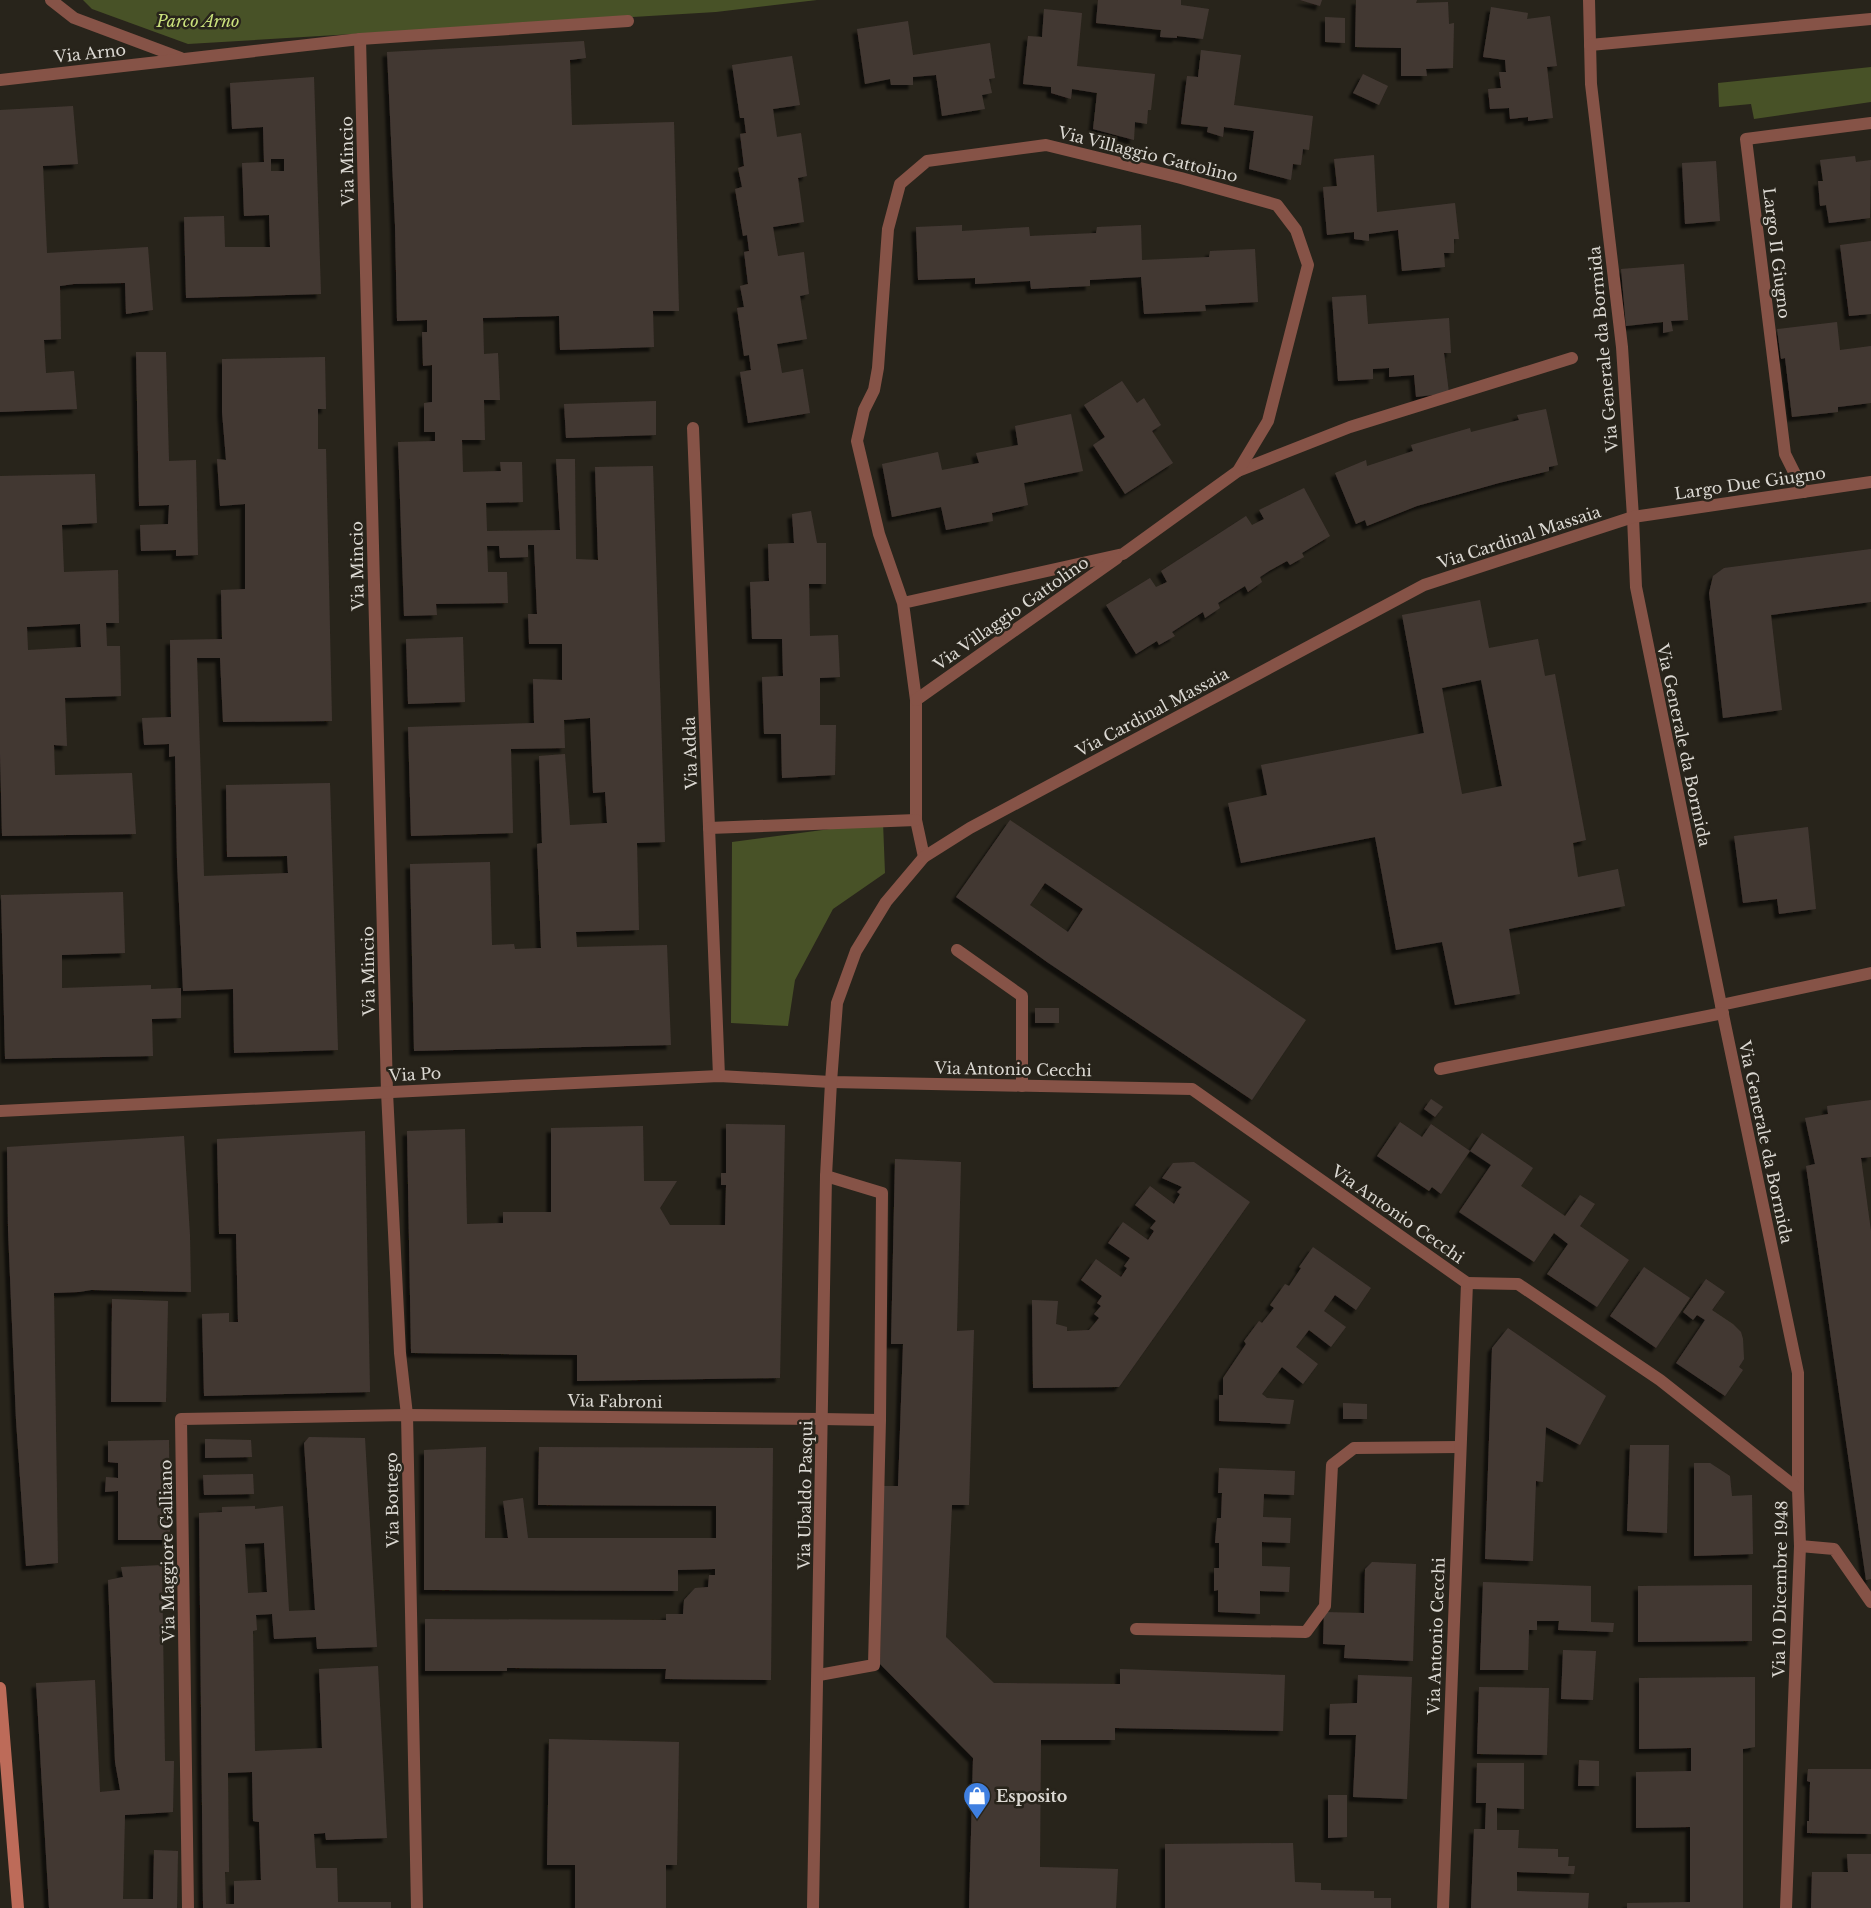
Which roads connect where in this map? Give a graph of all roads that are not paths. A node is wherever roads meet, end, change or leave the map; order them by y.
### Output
1 (50, 0) edge
2 (1589, 0) edge
3 (1871, 19) edge
4 (628, 21) dead end
5 (360, 39) junction
6 (1590, 45) junction
7 (183, 59) junction
8 (0, 80) edge
9 (1871, 123) edge
10 (1572, 358) dead end
11 (693, 428) dead end
12 (1238, 471) junction
13 (1871, 482) edge
14 (1804, 492) junction
15 (1634, 516) junction
16 (1123, 554) junction
17 (903, 603) junction
18 (916, 700) junction
19 (916, 820) junction
20 (709, 828) junction
21 (924, 857) junction
22 (958, 950) dead end
23 (1871, 973) edge
24 (1722, 1009) junction
25 (1440, 1069) dead end
26 (719, 1076) junction
27 (831, 1082) junction
28 (1022, 1086) junction
29 (387, 1092) junction
30 (0, 1111) edge
31 (826, 1176) junction
32 (1467, 1283) junction
33 (407, 1415) junction
34 (822, 1419) junction
35 (880, 1420) junction
36 (1459, 1447) junction
37 (1798, 1489) junction
38 (1800, 1546) junction
39 (1871, 1602) edge
40 (1136, 1629) dead end
41 (819, 1676) junction
42 (0, 1688) edge
43 (18, 1908) edge
44 (188, 1908) edge
45 (417, 1908) edge
46 (813, 1908) edge
47 (1443, 1908) edge
48 (1786, 1908) edge

1 - 7 street
2 - 6 street, Via Generale da Bormida
3 - 6 street
4 - 5 street
5 - 7 street
5 - 29 street, Via Mincio
6 - 15 street, Via Generale da Bormida
7 - 8 street, Via Arno
9 - 14 street, Largo II Giugno
10 - 12 street
11 - 20 street, Via Adda
12 - 16 street, Via Villaggio Gattolino
12 - 17 street, Via Villaggio Gattolino
13 - 14 street, Largo Due Giugno
14 - 15 street, Largo Due Giugno
15 - 21 street, Via Cardinal Massaia
15 - 24 street, Via Generale da Bormida
16 - 17 street, Via Villaggio Gattolino
16 - 18 street, Via Villaggio Gattolino
17 - 18 street, Via Villaggio Gattolino
18 - 19 street, Via Villaggio Gattolino
19 - 20 street
19 - 21 street, Via Villaggio Gattolino
20 - 26 street, Via Adda
21 - 27 street, Via Cardinal Massaia
22 - 28 street
23 - 24 street
24 - 25 street
24 - 37 street, Via Generale da Bormida
26 - 27 street, Via Po
26 - 29 street, Via Po
27 - 28 street, Via Antonio Cecchi
27 - 31 street, Via Ubaldo Pasqui
28 - 32 street, Via Antonio Cecchi
29 - 30 street, Via Po
29 - 33 street, Via Bottego
31 - 34 street, Via Ubaldo Pasqui
31 - 35 street
32 - 36 street, Via Antonio Cecchi
32 - 37 street, Via 10 Dicembre 1948
33 - 34 street, Via Fabroni
33 - 44 street, Via Maggiore Galliano
33 - 45 street, Via Bottego
34 - 35 street, Via Fabroni
34 - 41 street, Via Ubaldo Pasqui
35 - 41 street
36 - 40 street
36 - 47 street, Via Antonio Cecchi
37 - 38 street, Via 10 Dicembre 1948
38 - 39 street
38 - 48 street, Via 10 Dicembre 1948
41 - 46 street, Via Ubaldo Pasqui
42 - 43 main road

